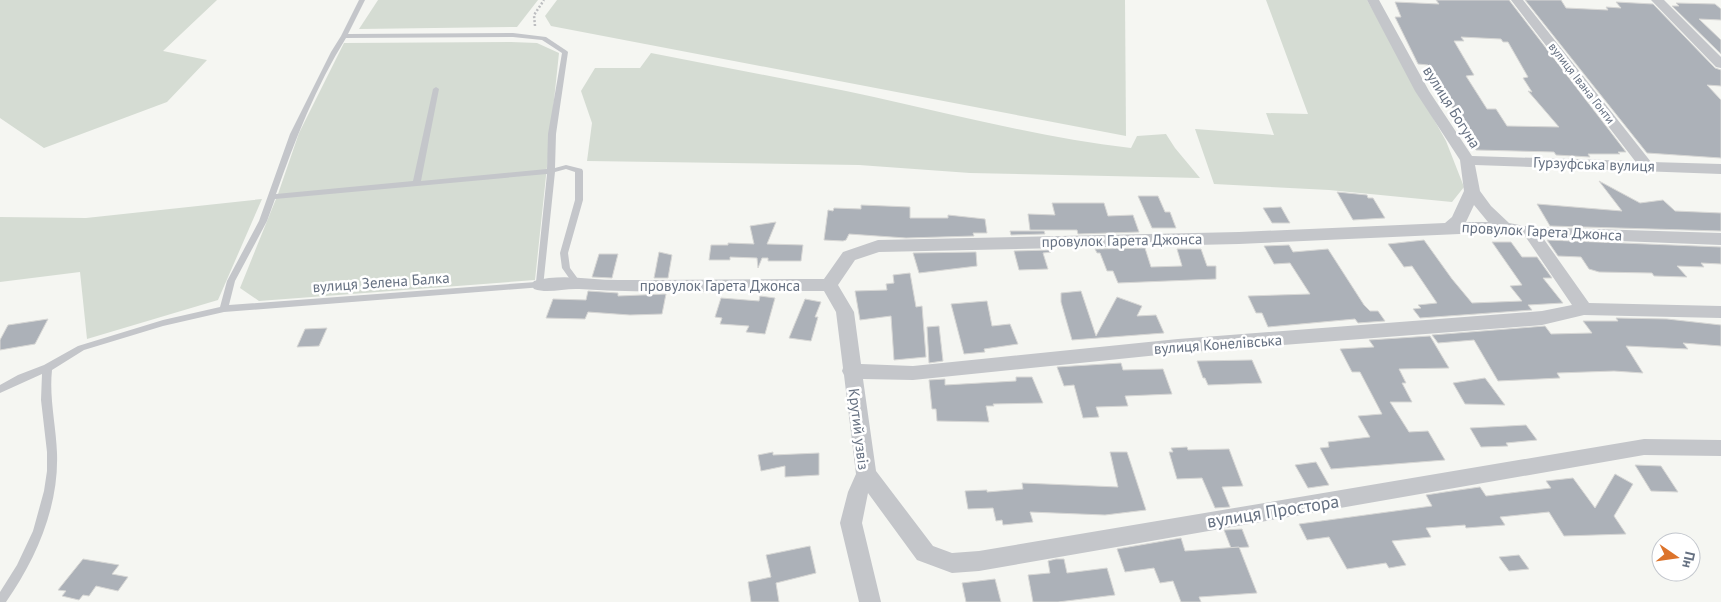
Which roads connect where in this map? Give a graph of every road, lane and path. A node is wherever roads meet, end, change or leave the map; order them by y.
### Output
1 (362, 0) edge
2 (544, 0) edge
3 (1373, 0) edge
4 (1517, 0) edge
5 (1657, 0) edge
6 (344, 36) junction
7 (544, 38) junction
8 (1721, 64) edge
9 (436, 89) dead end
10 (1467, 160) junction
11 (1646, 165) junction
12 (1721, 169) edge
13 (551, 171) junction
14 (417, 182) junction
15 (1472, 191) junction
16 (272, 197) junction
17 (1504, 227) junction
18 (1449, 228) junction
19 (1530, 232) junction
20 (1721, 239) edge
21 (577, 283) junction
22 (540, 285) junction
23 (829, 285) junction
24 (1584, 308) junction
25 (224, 309) junction
26 (1721, 312) edge
27 (47, 368) junction
28 (851, 371) junction
29 (0, 389) edge
30 (1721, 448) edge
31 (866, 474) junction
32 (0, 600) edge
33 (870, 602) edge

1 - 6 lane
2 - 7 path
3 - 10 street, вулиця Богуна
4 - 11 street, вулиця Івана Гонти
5 - 8 street
6 - 7 lane
6 - 16 lane
7 - 13 lane
9 - 14 lane
10 - 11 street, Гурзуфська вулиця
10 - 15 street, вулиця Богуна
11 - 12 street, Гурзуфська вулиця
13 - 14 lane
13 - 21 lane
13 - 22 lane
14 - 16 lane
15 - 17 street, вулиця Богуна
15 - 18 street
16 - 25 lane
17 - 18 street, провулок Гарета Джонса
17 - 19 street, провулок Гарета Джонса
18 - 23 street, провулок Гарета Джонса
19 - 20 street, провулок Гарета Джонса
19 - 24 street
21 - 22 street, провулок Гарета Джонса
21 - 23 street, провулок Гарета Джонса
22 - 25 lane, вулиця Зелена Балка
23 - 28 street, Крутий узвіз
24 - 26 street, вулиця Конелівська
24 - 28 street, вулиця Конелівська
25 - 27 lane, вулиця Зелена Балка
27 - 29 lane, вулиця Зелена Балка
27 - 32 lane
28 - 31 street, Крутий узвіз
30 - 31 street, вулиця Простора
31 - 33 street, Крутий узвіз

